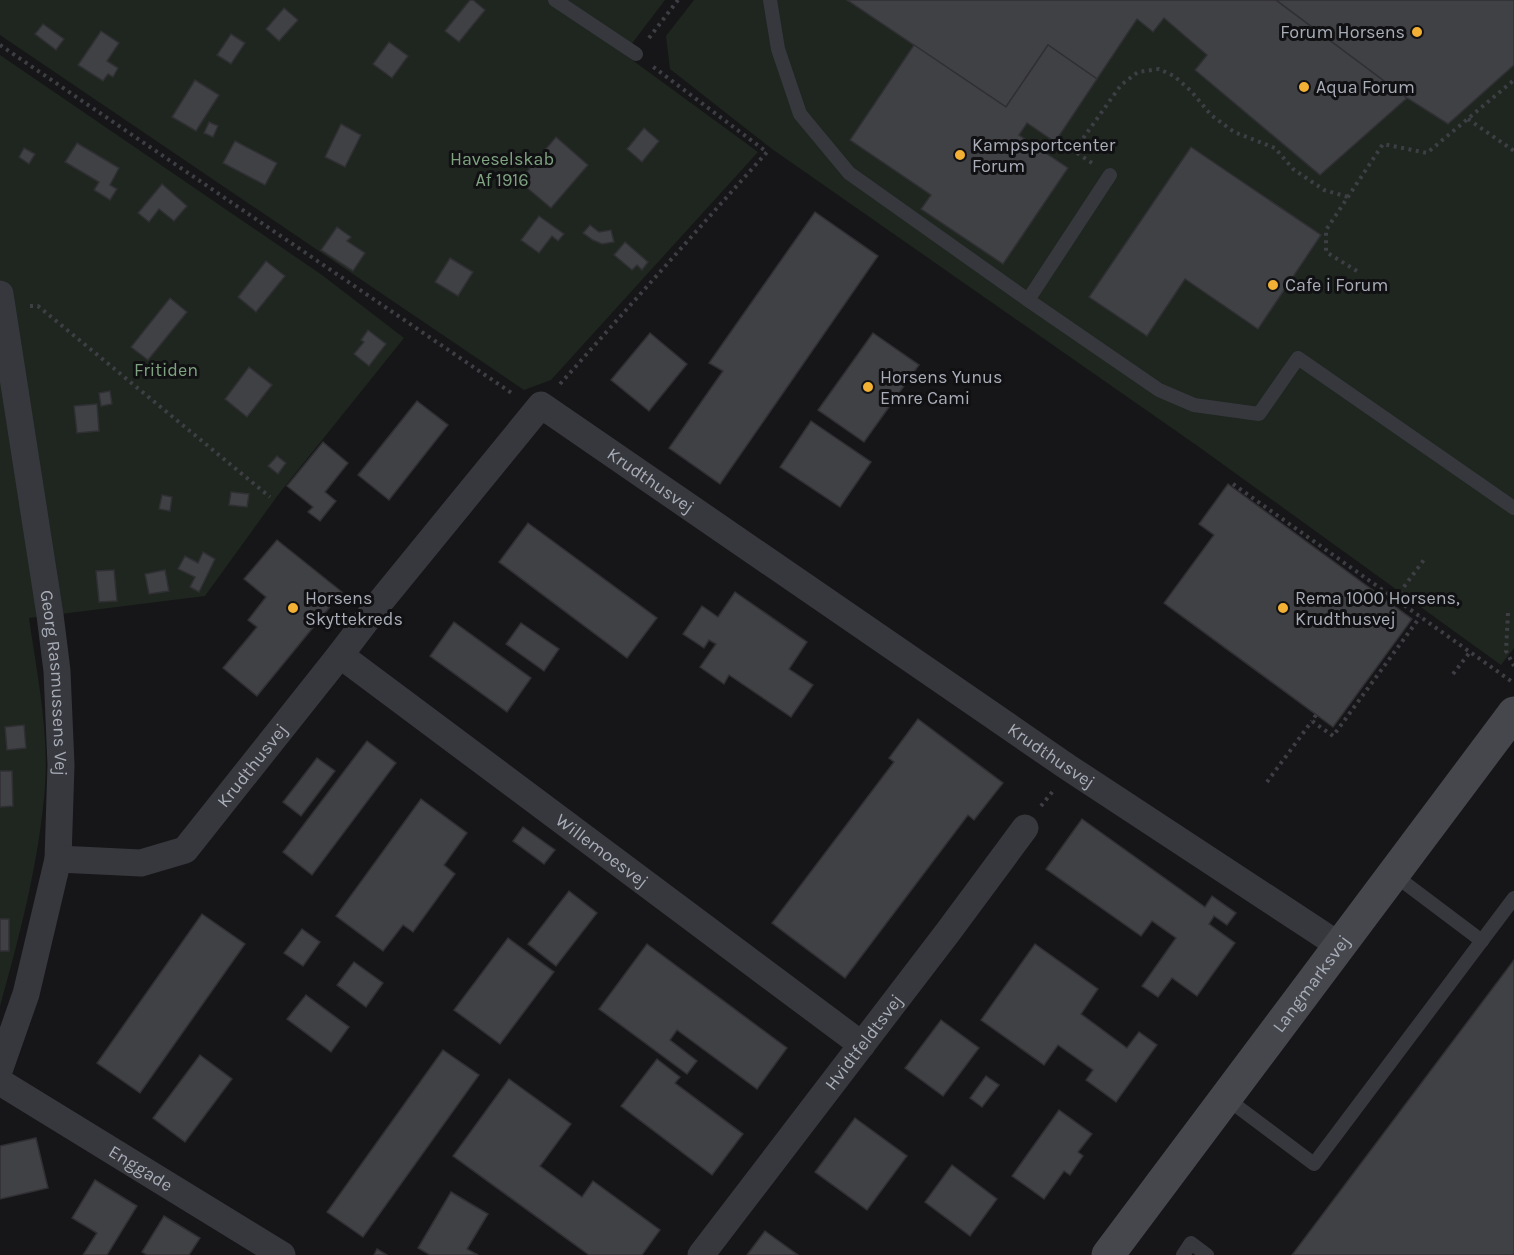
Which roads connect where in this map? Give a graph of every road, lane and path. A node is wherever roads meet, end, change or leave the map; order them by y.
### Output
1 (555, 0) edge
2 (678, 0) edge
3 (770, 0) edge
4 (0, 45) edge
5 (636, 54) junction
6 (1514, 80) edge
7 (1468, 119) junction
8 (1514, 151) edge
9 (1110, 175) joint
10 (1348, 197) junction
11 (1357, 271) dead end
12 (1, 300) edge
13 (1028, 300) junction
14 (529, 401) junction
15 (1233, 484) dead end
16 (270, 497) dead end
17 (1514, 508) edge
18 (1426, 557) dead end
19 (1395, 599) junction
20 (1508, 614) dead end
21 (1420, 617) junction
22 (1470, 652) junction
23 (340, 656) junction
24 (1514, 666) edge
25 (1453, 675) dead end
26 (1514, 684) edge
27 (1514, 713) edge
28 (1316, 715) dead end
29 (1312, 721) junction
30 (1267, 782) dead end
31 (1025, 828) dead end
32 (58, 859) junction
33 (1393, 874) junction
34 (1514, 898) edge
35 (1482, 941) junction
36 (1340, 946) junction
37 (862, 1045) junction
38 (0, 1068) edge
39 (0, 1082) edge
40 (1226, 1098) junction
41 (251, 1247) edge
42 (282, 1255) edge
43 (700, 1255) edge
44 (1108, 1255) edge
45 (1183, 1255) edge
46 (1207, 1255) edge

1 - 5 lane
2 - 5 path
3 - 13 lane
4 - 14 path
5 - 14 path
6 - 7 path
7 - 8 path
7 - 10 path
9 - 10 path
9 - 13 lane
10 - 11 path
12 - 16 path
12 - 32 street, Georg Rasmussens Vej
13 - 17 lane
14 - 23 street, Krudthusvej
14 - 36 street, Krudthusvej
15 - 19 path
18 - 19 path
19 - 21 path
20 - 24 path
21 - 22 path
21 - 29 path
22 - 25 path
22 - 26 path
23 - 32 street, Krudthusvej
23 - 37 street, Willemoesvej
27 - 33 main road, Langmarksvej
28 - 29 path
29 - 30 path
31 - 37 street, Hvidtfeldtsvej
32 - 38 street, Georg Rasmussens Vej
33 - 35 lane
33 - 36 main road, Langmarksvej
34 - 35 lane
35 - 40 lane
36 - 40 main road, Langmarksvej
37 - 43 street, Hvidtfeldtsvej
39 - 41 street, Enggade
40 - 44 main road, Langmarksvej
41 - 42 street, Enggade
45 - 46 lane

